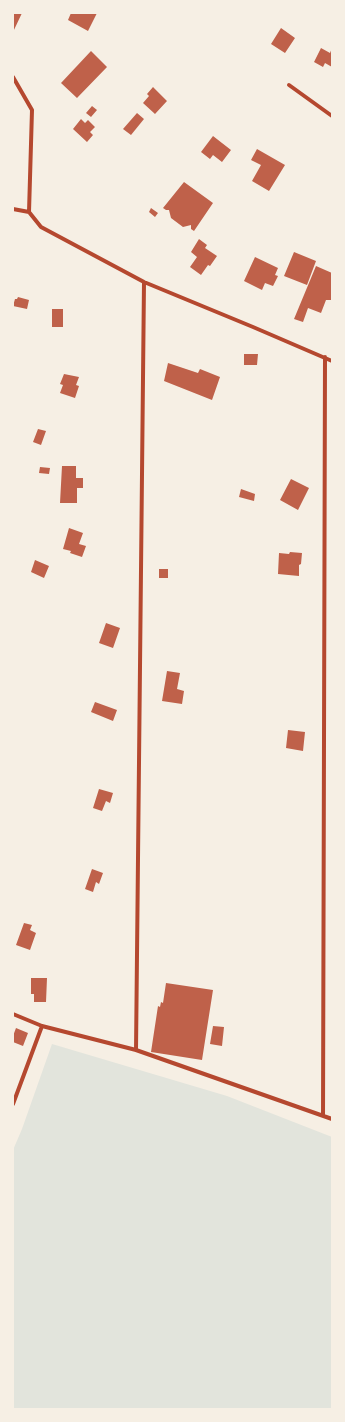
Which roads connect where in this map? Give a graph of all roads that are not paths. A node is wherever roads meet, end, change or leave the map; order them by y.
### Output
1 (13, 77) edge
2 (289, 85) dead end
3 (332, 116) edge
4 (13, 209) edge
5 (29, 212) junction
6 (144, 282) junction
7 (325, 358) junction
8 (332, 361) edge
9 (13, 1014) edge
10 (42, 1026) junction
11 (136, 1050) junction
12 (13, 1104) edge
13 (323, 1115) junction
14 (332, 1119) edge

1 - 5 street
2 - 3 street
4 - 5 street
5 - 6 street
6 - 7 street
6 - 11 street
7 - 8 street
7 - 13 street
9 - 10 street
10 - 11 street
10 - 12 street
11 - 13 street
13 - 14 street

